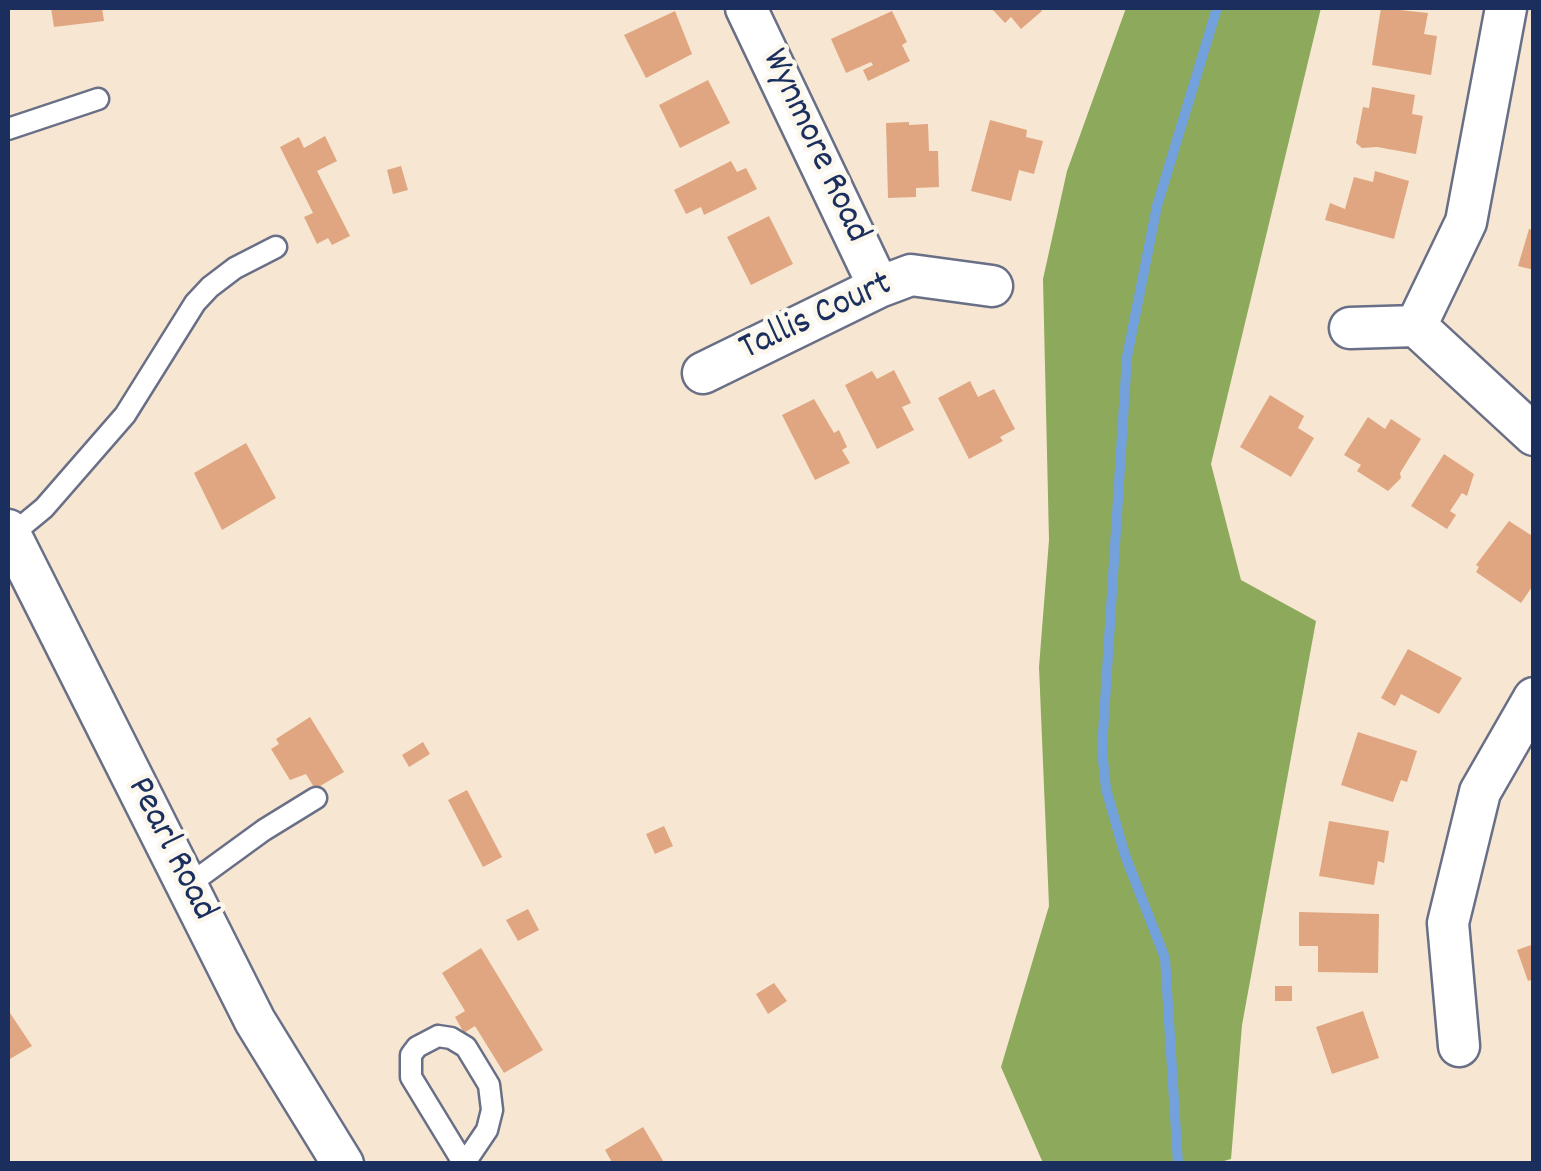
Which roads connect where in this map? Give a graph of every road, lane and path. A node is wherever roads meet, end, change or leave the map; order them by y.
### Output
1 (1506, 8) edge
2 (759, 11) edge
3 (98, 99) dead end
4 (8, 129) edge
5 (276, 248) dead end
6 (992, 286) dead end
7 (879, 287) junction
8 (1416, 326) junction
9 (1350, 328) dead end
10 (703, 373) dead end
11 (1534, 435) edge
12 (9, 533) edge
13 (1534, 698) edge
14 (316, 798) dead end
15 (187, 886) junction
16 (1459, 1046) dead end
17 (464, 1163) edge
18 (343, 1164) edge

1 - 8 street
2 - 7 street, Wynmore Road
3 - 4 lane
5 - 12 lane
6 - 7 street, Tallis Court
7 - 10 street, Tallis Court
8 - 9 street
8 - 11 street
12 - 15 street, Pearl Road
13 - 16 street
14 - 15 lane
15 - 18 street, Pearl Road
17 - 17 lane

